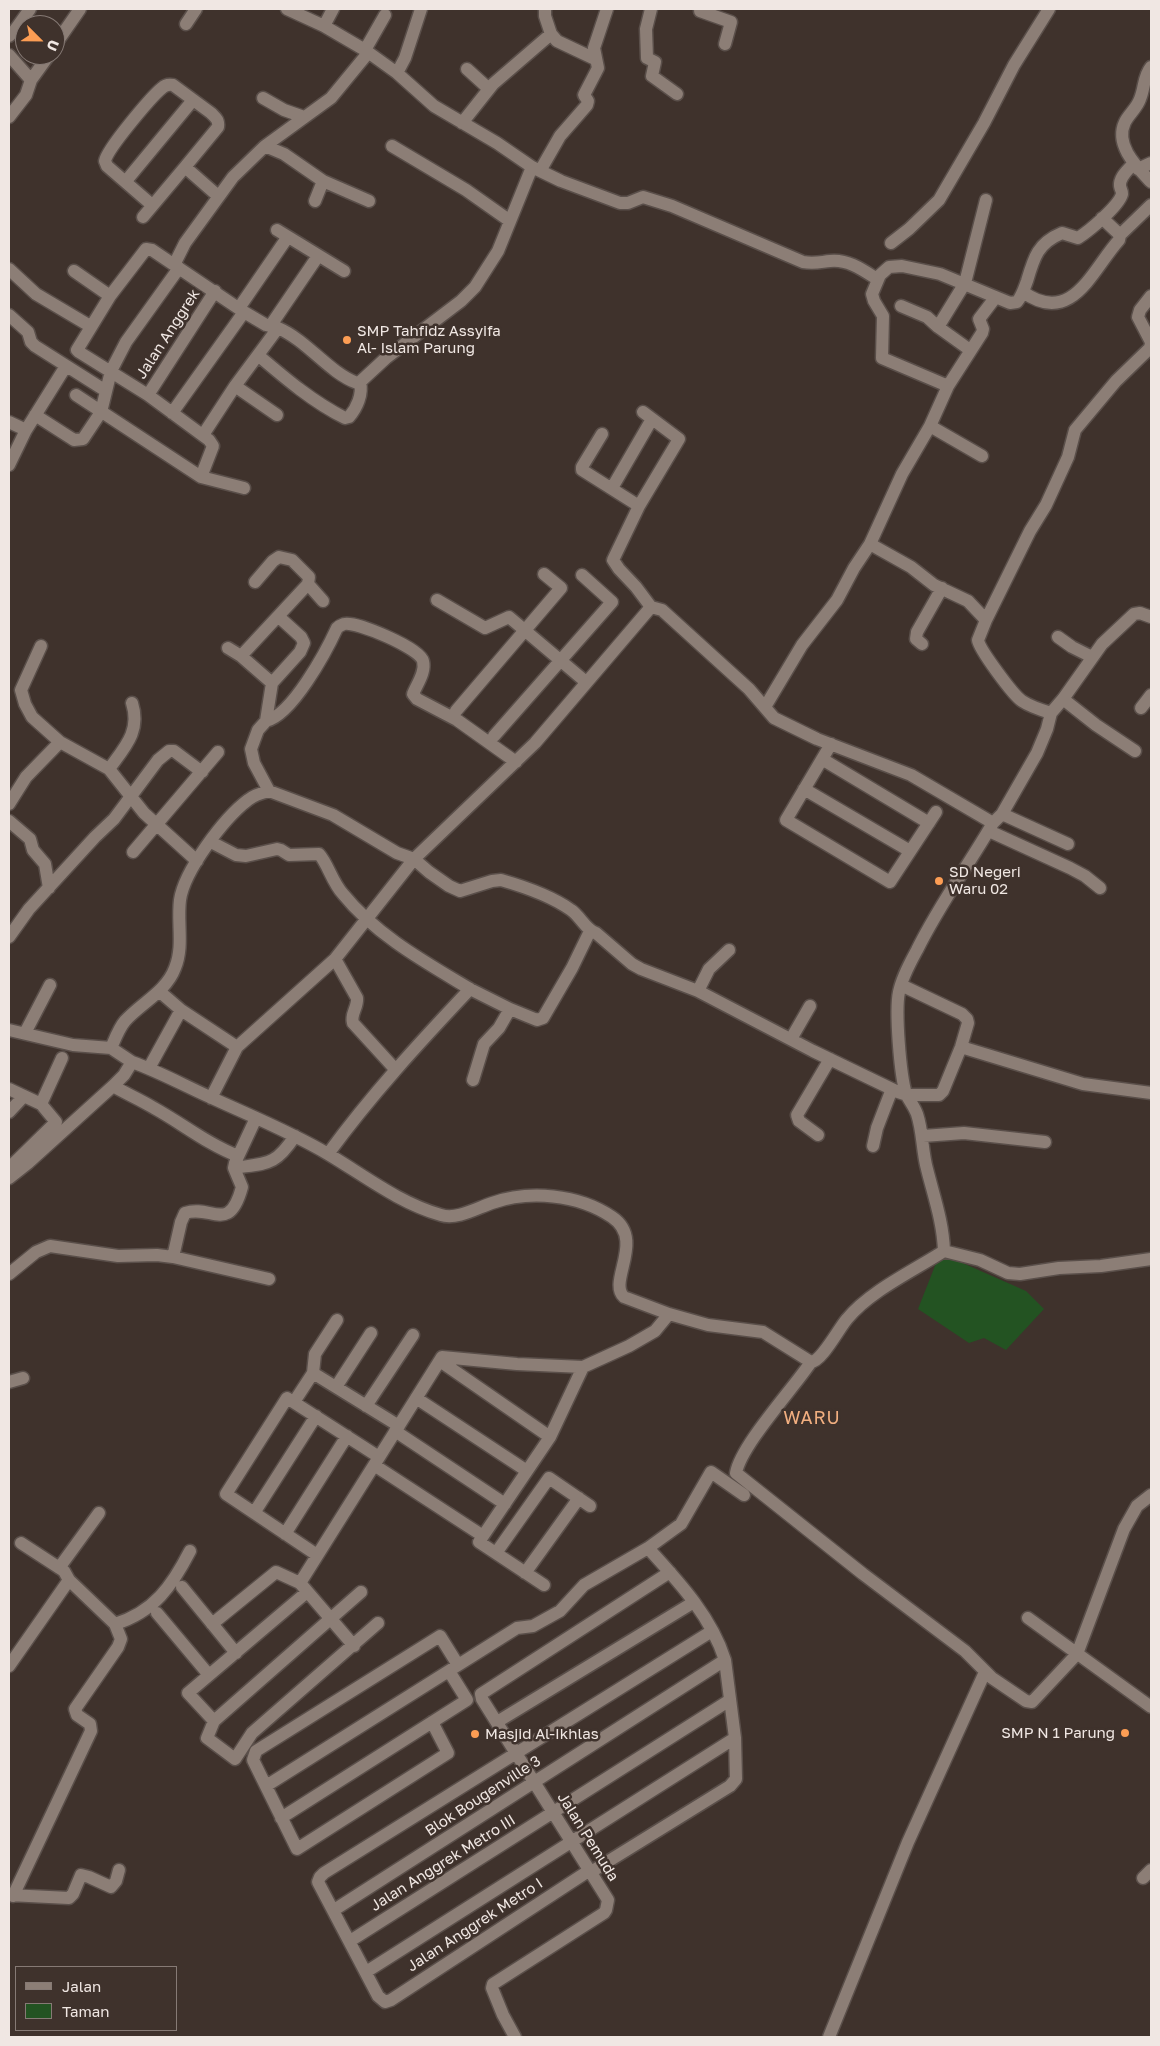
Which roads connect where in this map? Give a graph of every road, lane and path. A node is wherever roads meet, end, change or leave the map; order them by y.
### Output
1 (30, 9) edge
2 (80, 9) edge
3 (196, 9) edge
4 (287, 9) edge
5 (334, 9) edge
6 (421, 9) edge
7 (545, 9) edge
8 (607, 9) edge
9 (651, 9) edge
10 (698, 9) edge
11 (1049, 9) edge
12 (384, 15) dead end
13 (186, 24) dead end
14 (324, 26) junction
15 (65, 31) edge
16 (550, 34) junction
17 (9, 36) edge
18 (724, 44) dead end
19 (367, 52) junction
20 (9, 55) edge
21 (595, 58) junction
22 (42, 65) edge
23 (1151, 67) edge
24 (467, 69) dead end
25 (397, 73) junction
26 (31, 80) junction
27 (489, 89) junction
28 (677, 94) dead end
29 (263, 98) dead end
30 (193, 100) junction
31 (9, 116) edge
32 (304, 118) junction
33 (462, 123) junction
34 (265, 146) junction
35 (392, 146) dead end
36 (1151, 163) edge
37 (1136, 166) junction
38 (185, 167) junction
39 (536, 169) junction
40 (323, 181) junction
41 (126, 182) junction
42 (1151, 182) edge
43 (1151, 190) edge
44 (218, 196) junction
45 (986, 200) dead end
46 (1151, 200) edge
47 (315, 201) dead end
48 (369, 201) dead end
49 (152, 205) junction
50 (1151, 205) edge
51 (143, 217) dead end
52 (1102, 218) junction
53 (510, 221) junction
54 (1120, 235) junction
55 (891, 243) dead end
56 (318, 256) junction
57 (176, 266) junction
58 (9, 269) edge
59 (74, 271) dead end
60 (344, 271) dead end
61 (877, 279) junction
62 (964, 283) junction
63 (215, 291) junction
64 (1023, 292) junction
65 (110, 296) junction
66 (1151, 296) edge
67 (995, 298) junction
68 (902, 306) dead end
69 (242, 310) junction
70 (9, 315) edge
71 (90, 326) junction
72 (274, 327) junction
73 (938, 327) junction
74 (1151, 342) edge
75 (970, 350) junction
76 (259, 356) junction
77 (66, 366) junction
78 (111, 371) junction
79 (360, 382) junction
80 (235, 386) junction
81 (948, 386) junction
82 (106, 391) junction
83 (76, 395) dead end
84 (148, 395) junction
85 (101, 412) junction
86 (172, 413) junction
87 (35, 415) junction
88 (277, 415) dead end
89 (9, 422) edge
90 (930, 426) junction
91 (26, 430) junction
92 (203, 434) junction
93 (602, 434) dead end
94 (982, 456) dead end
95 (9, 465) edge
96 (201, 477) junction
97 (244, 488) dead end
98 (612, 488) junction
99 (639, 506) junction
100 (870, 544) junction
101 (544, 574) dead end
102 (582, 575) dead end
103 (256, 582) dead end
104 (308, 584) junction
105 (942, 588) junction
106 (437, 600) dead end
107 (323, 601) dead end
108 (650, 607) junction
109 (279, 617) junction
110 (1151, 617) edge
111 (986, 620) junction
112 (526, 631) junction
113 (1058, 637) dead end
114 (922, 644) dead end
115 (41, 646) dead end
116 (228, 648) dead end
117 (241, 656) junction
118 (1092, 657) junction
119 (560, 661) junction
120 (586, 682) junction
121 (272, 683) junction
122 (9, 686) edge
123 (21, 690) junction
124 (1151, 695) edge
125 (1063, 699) junction
126 (132, 703) dead end
127 (765, 708) junction
128 (1141, 708) dead end
129 (456, 711) dead end
130 (1051, 713) junction
131 (266, 721) junction
132 (494, 736) dead end
133 (60, 742) junction
134 (831, 744) junction
135 (218, 752) dead end
136 (1135, 752) dead end
137 (822, 759) junction
138 (516, 762) junction
139 (109, 769) junction
140 (202, 772) junction
141 (804, 789) junction
142 (269, 791) junction
143 (130, 796) junction
144 (9, 804) edge
145 (9, 822) edge
146 (994, 823) junction
147 (158, 825) junction
148 (211, 842) junction
149 (1068, 844) dead end
150 (910, 851) junction
151 (133, 852) dead end
152 (414, 859) junction
153 (197, 861) junction
154 (49, 888) junction
155 (1100, 888) dead end
156 (366, 918) junction
157 (590, 932) junction
158 (9, 937) edge
159 (729, 950) dead end
160 (335, 959) junction
161 (50, 985) dead end
162 (901, 985) junction
163 (470, 989) junction
164 (159, 991) junction
165 (698, 991) junction
166 (810, 1006) dead end
167 (510, 1009) junction
168 (181, 1010) junction
169 (9, 1030) edge
170 (25, 1033) junction
171 (792, 1039) junction
172 (237, 1047) junction
173 (961, 1047) junction
174 (111, 1048) junction
175 (62, 1058) dead end
176 (830, 1059) junction
177 (132, 1062) junction
178 (149, 1068) junction
179 (395, 1069) junction
180 (473, 1080) dead end
181 (114, 1086) junction
182 (9, 1089) edge
183 (892, 1089) junction
184 (1151, 1093) edge
185 (907, 1095) junction
186 (24, 1096) junction
187 (211, 1098) junction
188 (41, 1104) junction
189 (9, 1112) edge
190 (256, 1118) junction
191 (818, 1135) dead end
192 (295, 1136) junction
193 (923, 1136) junction
194 (1045, 1142) dead end
195 (873, 1146) dead end
196 (328, 1154) junction
197 (236, 1162) junction
198 (9, 1168) edge
199 (9, 1178) edge
200 (944, 1251) junction
201 (173, 1257) junction
202 (1151, 1259) edge
203 (9, 1274) edge
204 (269, 1279) dead end
205 (669, 1314) junction
206 (337, 1320) dead end
207 (370, 1333) dead end
208 (413, 1336) dead end
209 (440, 1361) junction
210 (811, 1362) junction
211 (583, 1367) junction
212 (314, 1373) junction
213 (23, 1378) dead end
214 (9, 1382) edge
215 (336, 1387) junction
216 (416, 1398) junction
217 (294, 1402) junction
218 (366, 1406) junction
219 (316, 1416) junction
220 (397, 1429) junction
221 (347, 1436) junction
222 (550, 1437) junction
223 (377, 1461) junction
224 (527, 1472) junction
225 (1151, 1495) edge
226 (744, 1496) dead end
227 (579, 1498) junction
228 (505, 1504) junction
229 (590, 1506) dead end
230 (99, 1513) dead end
231 (254, 1513) junction
232 (285, 1534) junction
233 (483, 1536) junction
234 (21, 1543) dead end
235 (648, 1548) junction
236 (190, 1551) dead end
237 (496, 1553) junction
238 (317, 1555) junction
239 (59, 1568) junction
240 (525, 1572) junction
241 (670, 1572) junction
242 (69, 1580) junction
243 (544, 1585) dead end
244 (182, 1587) dead end
245 (303, 1588) junction
246 (361, 1592) dead end
247 (694, 1602) junction
248 (157, 1613) dead end
249 (1028, 1618) dead end
250 (330, 1619) junction
251 (378, 1623) dead end
252 (115, 1624) junction
253 (212, 1624) junction
254 (712, 1631) junction
255 (354, 1646) junction
256 (236, 1653) junction
257 (1076, 1654) junction
258 (725, 1660) junction
259 (9, 1666) edge
260 (453, 1668) junction
261 (985, 1672) junction
262 (209, 1675) junction
263 (730, 1700) junction
264 (1151, 1707) edge
265 (214, 1720) junction
266 (432, 1722) junction
267 (497, 1722) junction
268 (735, 1738) junction
269 (516, 1753) junction
270 (535, 1782) junction
271 (266, 1786) junction
272 (554, 1813) junction
273 (281, 1818) junction
274 (572, 1842) junction
275 (119, 1870) dead end
276 (590, 1871) junction
277 (11, 1896) edge
278 (334, 1910) junction
279 (350, 1941) junction
280 (366, 1972) junction
281 (515, 2037) edge
282 (829, 2037) edge

1 - 17 street
2 - 15 street
3 - 13 street
4 - 14 street
5 - 14 street
6 - 25 street
7 - 16 street
8 - 21 street
9 - 28 street
10 - 18 street
11 - 55 street
12 - 19 street
14 - 19 street
16 - 21 street
16 - 27 street
19 - 25 street
19 - 32 street
20 - 26 street
21 - 39 street
22 - 26 street
23 - 37 street
24 - 27 street
25 - 33 street
26 - 31 street
27 - 33 street
29 - 32 street
30 - 38 street
30 - 41 street
30 - 41 street
32 - 34 street
33 - 39 street
34 - 40 street
34 - 44 street
35 - 53 street
36 - 37 street
37 - 42 street
37 - 52 street
38 - 44 street
38 - 49 street
39 - 53 street
39 - 61 street
40 - 47 street
40 - 48 street
41 - 49 street
43 - 46 street
44 - 57 street
45 - 62 street
49 - 51 street
50 - 54 street
52 - 54 street
52 - 64 street
53 - 79 street
54 - 64 street
56 - 60 street
56 - 69 street
56 - 72 street
57 - 63 street
57 - 65 street
57 - 78 street
58 - 71 street
59 - 65 street
61 - 62 street
61 - 81 street
62 - 67 street
62 - 73 street
63 - 69 street
63 - 84 street, Jalan Anggrek
64 - 67 street
65 - 71 street
66 - 74 street
67 - 75 street
68 - 73 street
69 - 72 street
69 - 86 street
70 - 77 street
71 - 78 street
72 - 76 street
72 - 79 street
73 - 75 street
74 - 111 street
75 - 81 street
76 - 79 street
76 - 80 street
77 - 82 street
77 - 87 street
78 - 82 street
78 - 84 street
80 - 88 street
80 - 92 street
81 - 90 street
82 - 85 street
83 - 85 street
84 - 86 street
85 - 87 street
85 - 96 street
86 - 92 street
87 - 91 street
89 - 91 street
90 - 94 street
90 - 100 street
91 - 95 street
92 - 96 street
93 - 98 street
96 - 97 street
98 - 99 street
98 - 99 street
99 - 108 street
100 - 105 street
100 - 127 street
101 - 112 street
102 - 119 street
103 - 104 street
104 - 107 street
104 - 109 street
105 - 111 street
105 - 114 street
106 - 112 street
108 - 120 street
108 - 127 street
109 - 117 street
109 - 121 street
110 - 118 street
111 - 130 street
112 - 119 street
112 - 129 street
113 - 118 street
115 - 123 street
116 - 117 street
117 - 121 street
118 - 125 street
119 - 120 street
119 - 132 street
120 - 138 street
121 - 131 street
122 - 123 street
123 - 133 street
124 - 128 street
125 - 130 street
125 - 136 street
126 - 139 street
127 - 134 street
130 - 146 street
131 - 138 street
131 - 142 street
133 - 139 street
133 - 144 street
134 - 137 street
134 - 146 street
135 - 140 street
137 - 141 street
137 - 150 street
138 - 152 street
139 - 143 street
140 - 143 street
140 - 147 street
141 - 150 street
141 - 150 street
142 - 148 street
142 - 152 street
143 - 147 street
143 - 154 street
145 - 154 street
146 - 149 street
146 - 155 street
146 - 162 street
147 - 151 street
147 - 153 street
148 - 153 street
148 - 156 street
152 - 156 street
152 - 157 street
153 - 164 street
154 - 158 street
156 - 160 street
156 - 163 street
157 - 165 street
157 - 167 street
159 - 165 street
160 - 172 street
160 - 179 street
161 - 170 street
162 - 173 street
162 - 185 street
163 - 167 street
163 - 179 street
164 - 168 street
164 - 174 street
165 - 171 street
166 - 171 street
167 - 180 street
168 - 172 street
168 - 178 street
169 - 170 street
170 - 174 street
171 - 176 street
172 - 187 street
173 - 184 street
173 - 185 street
174 - 177 street
175 - 188 street
176 - 183 street
176 - 191 street
177 - 178 street
177 - 181 street
178 - 187 street
179 - 196 street
181 - 197 street
181 - 199 street
182 - 186 street
183 - 185 street
183 - 195 street
185 - 193 street
186 - 188 street
186 - 189 street
187 - 190 street
188 - 198 street
190 - 192 street
190 - 197 street
192 - 196 street
192 - 197 street
193 - 194 street
193 - 200 street
196 - 205 street
197 - 201 street
200 - 202 street
200 - 210 street
201 - 203 street
201 - 204 street
205 - 210 street
205 - 211 street
206 - 212 street
207 - 215 street
208 - 218 street
209 - 211 street
209 - 216 street
209 - 222 street
210 - 261 street
211 - 222 street
212 - 215 street
212 - 217 street
213 - 214 street
215 - 218 street
216 - 220 street
216 - 224 street
217 - 219 street
217 - 231 street
218 - 220 street
219 - 221 street
219 - 231 street
220 - 223 street
220 - 228 street
221 - 223 street
221 - 232 street
222 - 224 street
223 - 233 street
223 - 238 street
224 - 228 street
225 - 257 street
226 - 235 street
227 - 229 street
227 - 237 street
227 - 240 street
228 - 233 street
230 - 239 street
231 - 232 street
232 - 238 street
233 - 237 street
234 - 239 street
235 - 241 street
235 - 260 street
236 - 252 street
237 - 240 street
238 - 245 street
239 - 242 street
240 - 243 street
241 - 247 street
241 - 267 street, Jalan Pemuda
242 - 252 street
242 - 259 street
244 - 253 street
245 - 250 street
245 - 253 street
245 - 256 street
246 - 250 street
247 - 254 street
247 - 267 street
248 - 262 street
249 - 257 street
250 - 255 street
250 - 265 street
251 - 255 street
252 - 277 street
253 - 256 street
254 - 258 street
254 - 269 street
255 - 265 street
256 - 262 street
257 - 261 street
257 - 264 street
258 - 263 street
258 - 270 street, Blok Bougenville 3
260 - 266 street
260 - 271 street
260 - 271 street
261 - 282 street
262 - 265 street
263 - 268 street
263 - 272 street, Jalan Anggrek Metro III
266 - 273 street
266 - 273 street
267 - 269 street, Jalan Pemuda
268 - 274 street
268 - 276 street
269 - 270 street, Jalan Pemuda
269 - 278 street
270 - 272 street, Jalan Pemuda
270 - 278 street, Blok Bougenville 3
271 - 273 street
272 - 274 street, Jalan Pemuda
272 - 279 street, Jalan Anggrek Metro III
274 - 276 street, Jalan Pemuda
274 - 280 street
275 - 277 street
276 - 280 street, Jalan Anggrek Metro I
276 - 281 street, Jalan Pemuda
278 - 279 street
279 - 280 street

